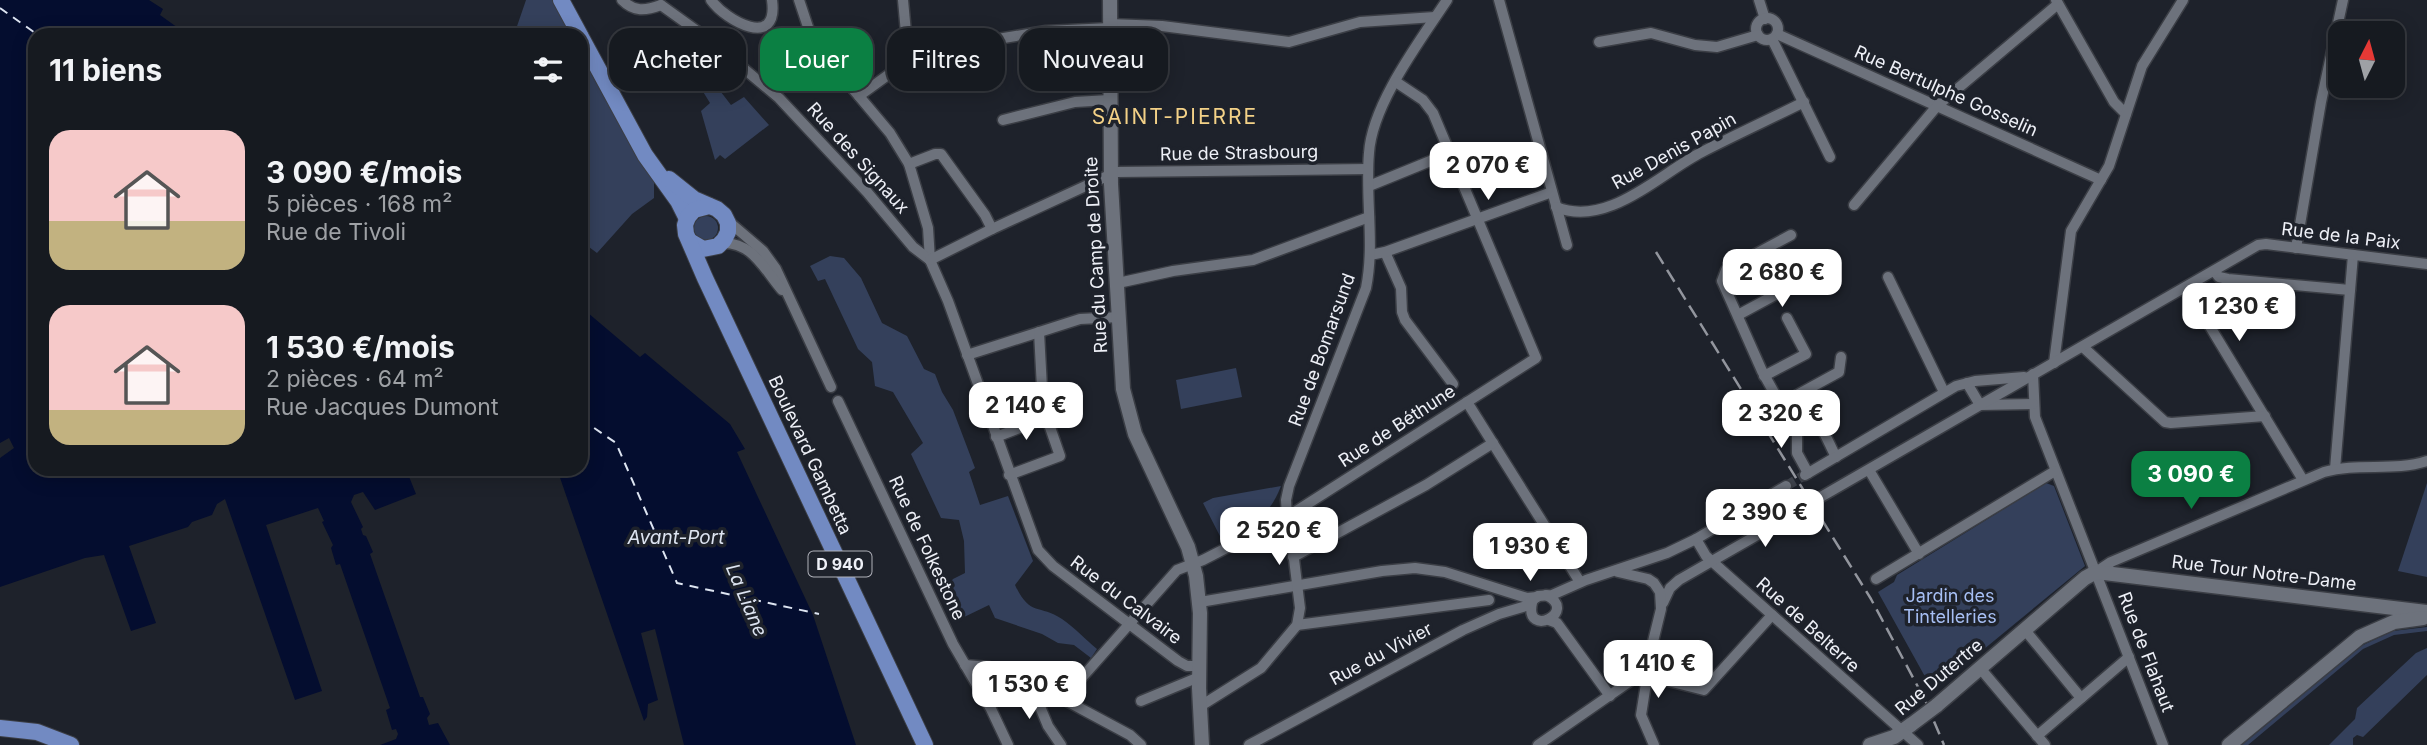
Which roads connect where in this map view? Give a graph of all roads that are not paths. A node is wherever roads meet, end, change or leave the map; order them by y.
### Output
1 (561, 0) edge
2 (622, 0) edge
3 (710, 0) edge
4 (772, 0) edge
5 (799, 0) edge
6 (904, 0) edge
7 (1110, 0) edge
8 (1447, 0) edge
9 (1499, 0) edge
10 (1759, 0) edge
11 (2183, 0) edge
12 (2343, 0) edge
13 (660, 2) edge
14 (2057, 2) edge
15 (1435, 18) junction
16 (1765, 19) junction
17 (1110, 26) junction
18 (577, 28) edge
19 (906, 28) edge
20 (1758, 35) junction
21 (1775, 36) junction
22 (1005, 38) edge
23 (1599, 42) dead end
24 (588, 49) edge
25 (887, 76) edge
26 (1396, 82) junction
27 (859, 96) junction
28 (1109, 100) junction
29 (1804, 103) junction
30 (1937, 106) junction
31 (2126, 114) junction
32 (1003, 120) dead end
33 (1450, 153) junction
34 (1830, 157) dead end
35 (650, 161) junction
36 (909, 164) junction
37 (1368, 169) junction
38 (1111, 174) junction
39 (2101, 180) junction
40 (1369, 186) junction
41 (1552, 192) junction
42 (1849, 194) dead end
43 (709, 206) junction
44 (1556, 207) junction
45 (1369, 217) junction
46 (726, 218) junction
47 (687, 219) junction
48 (1478, 219) junction
49 (992, 229) junction
50 (1791, 235) dead end
51 (691, 242) junction
52 (719, 245) junction
53 (1567, 245) dead end
54 (2296, 248) junction
55 (1385, 253) junction
56 (1370, 255) junction
57 (2353, 255) junction
58 (930, 260) junction
59 (2427, 264) edge
60 (2214, 271) junction
61 (1812, 275) dead end
62 (1888, 277) dead end
63 (1118, 283) junction
64 (2186, 287) junction
65 (2350, 290) junction
66 (714, 296) junction
67 (790, 299) junction
68 (1738, 315) junction
69 (1120, 317) junction
70 (1787, 318) dead end
71 (1039, 332) junction
72 (2083, 347) junction
73 (967, 355) junction
74 (1841, 357) dead end
75 (2054, 363) junction
76 (2033, 374) junction
77 (1764, 376) junction
78 (1967, 383) junction
79 (1453, 384) dead end
80 (831, 387) dead end
81 (1944, 393) junction
82 (838, 401) dead end
83 (1466, 402) junction
84 (2033, 404) junction
85 (1980, 405) junction
86 (1788, 410) junction
87 (2264, 416) junction
88 (1046, 418) junction
89 (996, 436) junction
90 (1493, 443) junction
91 (1836, 457) junction
92 (2427, 461) edge
93 (1869, 470) junction
94 (2335, 470) junction
95 (2055, 471) junction
96 (1009, 475) junction
97 (2303, 480) junction
98 (1786, 486) tunnel mouth
99 (1819, 498) tunnel mouth
100 (1801, 509) tunnel mouth
101 (1282, 520) junction
102 (1696, 539) junction
103 (1292, 543) dead end
104 (1919, 554) junction
105 (1293, 557) junction
106 (1712, 562) junction
107 (1193, 564) junction
108 (1613, 571) junction
109 (2096, 572) junction
110 (1876, 579) dead end
111 (1580, 582) junction
112 (1297, 586) junction
113 (1493, 587) junction
114 (1538, 598) junction
115 (1489, 600) junction
116 (1200, 602) junction
117 (2369, 605) junction
118 (1661, 609) junction
119 (2427, 612) edge
120 (1772, 615) junction
121 (2427, 618) edge
122 (1549, 620) junction
123 (1129, 624) junction
124 (1297, 625) junction
125 (1463, 629) junction
126 (2025, 630) junction
127 (2360, 637) junction
128 (2129, 657) junction
129 (965, 665) junction
130 (1980, 668) junction
131 (1199, 672) junction
132 (1644, 674) junction
133 (1029, 680) junction
134 (1610, 695) junction
135 (1063, 698) junction
136 (2081, 698) junction
137 (1141, 701) dead end
138 (1199, 707) junction
139 (0, 728) edge
140 (1908, 728) junction
141 (2041, 740) edge
142 (71, 745) edge
143 (925, 745) edge
144 (1008, 745) edge
145 (1061, 745) edge
146 (1141, 745) edge
147 (1202, 745) edge
148 (1249, 745) edge
149 (1538, 745) edge
150 (1654, 745) edge
151 (1870, 745) edge
152 (1918, 745) edge
153 (2164, 745) edge
154 (2229, 745) edge

1 - 18 main road
2 - 13 street, Rue des Signaux
3 - 4 street
5 - 27 street
6 - 19 street
7 - 17 main road, Rue du Camp de Droite
8 - 15 street, Rue de Bomarsund
9 - 41 street
10 - 16 street
11 - 31 street
12 - 54 street
13 - 58 street, Rue des Signaux
14 - 30 street
14 - 31 street
15 - 17 street
15 - 26 street, Rue de Bomarsund
16 - 20 street
16 - 21 street
17 - 22 street
17 - 28 main road, Rue du Camp de Droite
20 - 21 street
20 - 23 street
21 - 29 street
21 - 30 street, Rue Bertulphe Gosselin
24 - 35 main road
25 - 27 street
26 - 33 street
26 - 37 street, Rue de Bomarsund
27 - 36 street
28 - 32 street
28 - 38 main road, Rue du Camp de Droite
29 - 34 street
29 - 44 street, Rue Denis Papin
30 - 39 street, Rue Bertulphe Gosselin
30 - 42 street
31 - 39 street
33 - 40 street
33 - 48 street
35 - 43 main road
35 - 47 main road
36 - 49 street
36 - 58 street
37 - 38 street, Rue de Strasbourg
37 - 40 street, Rue de Bomarsund
38 - 49 street
38 - 63 main road, Rue du Camp de Droite
39 - 75 street
40 - 45 street, Rue de Bomarsund
41 - 44 street
41 - 48 street
43 - 46 main road
43 - 47 main road
44 - 53 street
45 - 56 street, Rue de Bomarsund
45 - 63 street
46 - 52 main road
46 - 67 street
47 - 51 main road
48 - 55 street
48 - 83 street, Rue de Béthune
49 - 58 street
50 - 68 street
51 - 52 main road
51 - 66 main road, Boulevard Gambetta / D 940
52 - 66 main road, Boulevard Gambetta / D 940
52 - 67 street
54 - 57 street, Rue de la Paix
54 - 60 street, Rue de la Paix
55 - 56 street
55 - 79 street
56 - 101 street, Rue de Bomarsund
57 - 59 street, Rue de la Paix
57 - 65 street
58 - 73 street
60 - 64 street, Rue de la Paix
60 - 65 street
61 - 68 street
62 - 81 street
63 - 69 main road, Rue du Camp de Droite
64 - 72 street, Rue de la Paix
64 - 87 street
65 - 94 street
66 - 143 main road, Boulevard Gambetta / D 940
67 - 80 street
68 - 77 street
69 - 71 street
69 - 107 main road, Rue du Camp de Droite
70 - 77 street
71 - 73 street
71 - 88 street
72 - 75 street, Rue de la Paix
72 - 87 street
73 - 89 street
74 - 86 street
75 - 76 street, Rue de la Paix
76 - 78 street
76 - 84 street, Rue de Flahaut
76 - 85 street, Rue de la Paix
77 - 86 street
78 - 81 street
78 - 85 street
81 - 91 street
82 - 129 street, Rue de Folkestone
83 - 90 street
83 - 101 street, Rue de Béthune
84 - 85 street
84 - 95 street, Rue de Flahaut
85 - 93 street, Rue de la Paix
86 - 91 street
86 - 91 street
87 - 97 street
88 - 89 street
88 - 96 street
89 - 96 street
90 - 105 street
90 - 111 street
92 - 94 street
93 - 99 street, Rue de la Paix
93 - 104 street
94 - 97 street
95 - 104 street
95 - 109 street, Rue de Flahaut
96 - 123 street, Rue du Calvaire
97 - 109 street
98 - 102 street, Rue du Vivier
100 - 106 street
101 - 107 street, Rue de Béthune
102 - 106 street, Rue de Belterre
102 - 108 street, Rue du Vivier
103 - 105 street
104 - 110 street
105 - 112 street
106 - 118 street
106 - 120 street, Rue de Belterre
107 - 116 main road, Rue du Camp de Droite
107 - 123 street, Rue de Béthune
108 - 111 street, Rue du Vivier
108 - 118 street
109 - 117 main road, Rue Tour Notre-Dame
109 - 126 main road, Rue Dutertre
109 - 128 street, Rue de Flahaut
111 - 114 street, Rue du Vivier
112 - 113 street
112 - 116 street
112 - 124 street
113 - 114 street
113 - 115 street
114 - 122 street
114 - 122 street
114 - 125 street, Rue du Vivier
115 - 124 street
115 - 125 street
116 - 131 main road, Rue du Camp de Droite
117 - 119 main road, Rue Tour Notre-Dame
117 - 127 main road
118 - 132 street
120 - 132 street
120 - 140 street, Rue de Belterre
121 - 127 main road
122 - 134 street
123 - 131 street, Rue du Calvaire
123 - 135 street, Rue de Béthune
124 - 138 street
125 - 148 street, Rue du Vivier
126 - 130 main road, Rue Dutertre
126 - 136 street
127 - 154 main road
128 - 136 street
128 - 153 street, Rue de Flahaut
129 - 133 street
129 - 144 street, Rue de Folkestone
130 - 140 main road, Rue Dutertre, bridge
130 - 141 street
131 - 137 street
131 - 138 main road, Rue du Camp de Droite
132 - 134 street
132 - 150 street
133 - 135 street
133 - 145 street
134 - 149 street
135 - 146 street
136 - 141 street
138 - 147 main road, Rue du Camp de Droite
139 - 142 main road
140 - 151 main road, Rue Dutertre
140 - 152 street, Rue de Belterre

